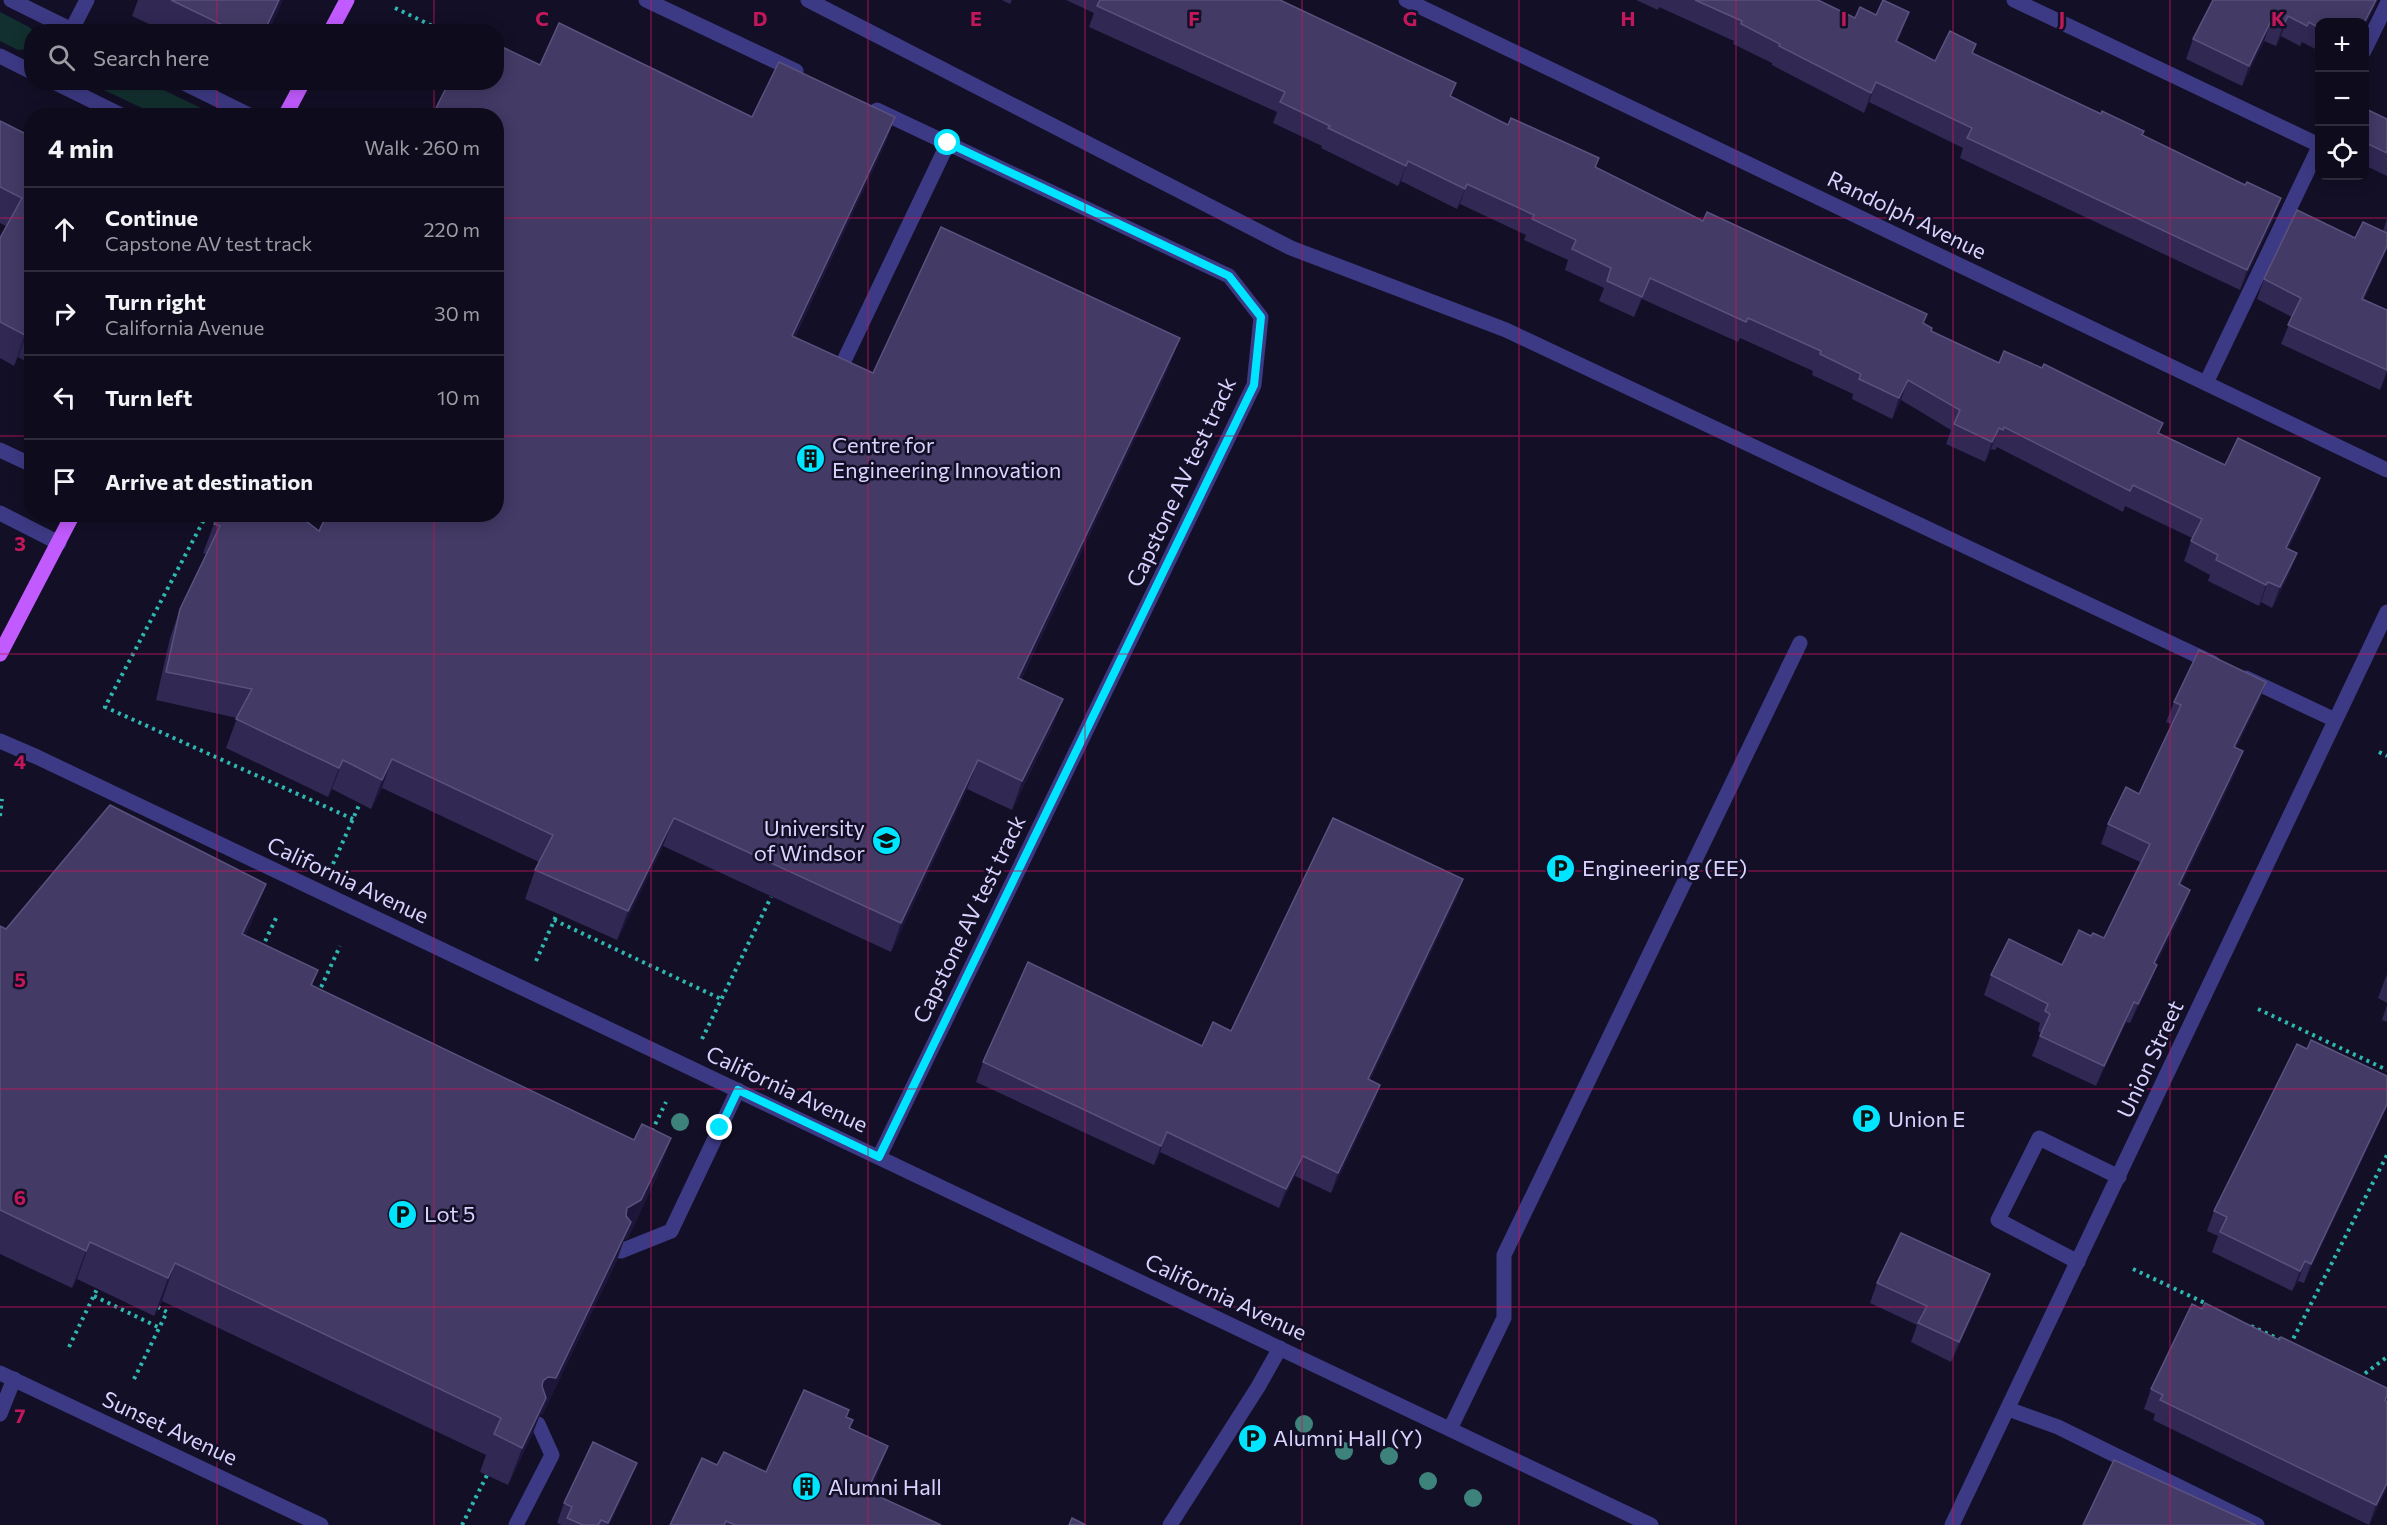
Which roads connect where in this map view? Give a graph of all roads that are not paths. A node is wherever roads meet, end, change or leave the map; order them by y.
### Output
1 (11, 0) edge
2 (87, 0) edge
3 (347, 0) edge
4 (646, 0) edge
5 (808, 0) edge
6 (1407, 0) edge
7 (2014, 0) edge
8 (2387, 4) edge
9 (61, 24) edge
10 (77, 24) edge
11 (334, 24) edge
12 (2369, 41) edge
13 (0, 56) edge
14 (24, 68) edge
15 (808, 76) edge
16 (70, 90) edge
17 (198, 90) edge
18 (299, 90) edge
19 (862, 102) edge
20 (107, 108) edge
21 (235, 108) edge
22 (289, 108) edge
23 (948, 143) junction
24 (2315, 143) edge
25 (2315, 153) edge
26 (842, 365) edge
27 (2206, 383) junction
28 (0, 450) edge
29 (24, 461) edge
30 (2387, 470) edge
31 (0, 513) edge
32 (69, 522) edge
33 (58, 543) junction
34 (2387, 612) edge
35 (4, 637) edge
36 (1800, 643) dead end
37 (0, 654) edge
38 (2336, 720) junction
39 (0, 741) edge
40 (738, 1090) junction
41 (879, 1157) junction
42 (2119, 1177) junction
43 (621, 1251) edge
44 (2078, 1262) junction
45 (1280, 1348) junction
46 (7, 1376) edge
47 (2008, 1409) junction
48 (0, 1414) edge
49 (538, 1424) edge
50 (1450, 1429) junction
51 (321, 1525) edge
52 (516, 1525) edge
53 (1170, 1525) edge
54 (1651, 1525) edge
55 (1952, 1525) edge
56 (2257, 1525) edge

1 - 9 street
2 - 10 street
3 - 11 main road
4 - 15 street
5 - 38 street
6 - 27 street, Randolph Avenue
7 - 24 street
8 - 12 street
13 - 14 street
16 - 20 street
17 - 21 street
18 - 22 main road
19 - 23 street, Capstone AV test track
23 - 26 street
23 - 41 street, Capstone AV test track
25 - 27 street
27 - 30 street, Randolph Avenue
28 - 29 street
31 - 33 street
32 - 33 main road
33 - 35 main road
34 - 38 street, Union Street
35 - 37 main road
36 - 50 street
38 - 42 street, Union Street
39 - 40 street, California Avenue
40 - 41 street, California Avenue
40 - 43 street
41 - 45 street, California Avenue
42 - 44 street, Union Street
42 - 44 street
44 - 47 street, Union Street
45 - 50 street, California Avenue
45 - 53 street
46 - 48 street
46 - 51 street, Sunset Avenue
47 - 55 street, Union Street
47 - 56 street
49 - 52 street
50 - 54 street, California Avenue

